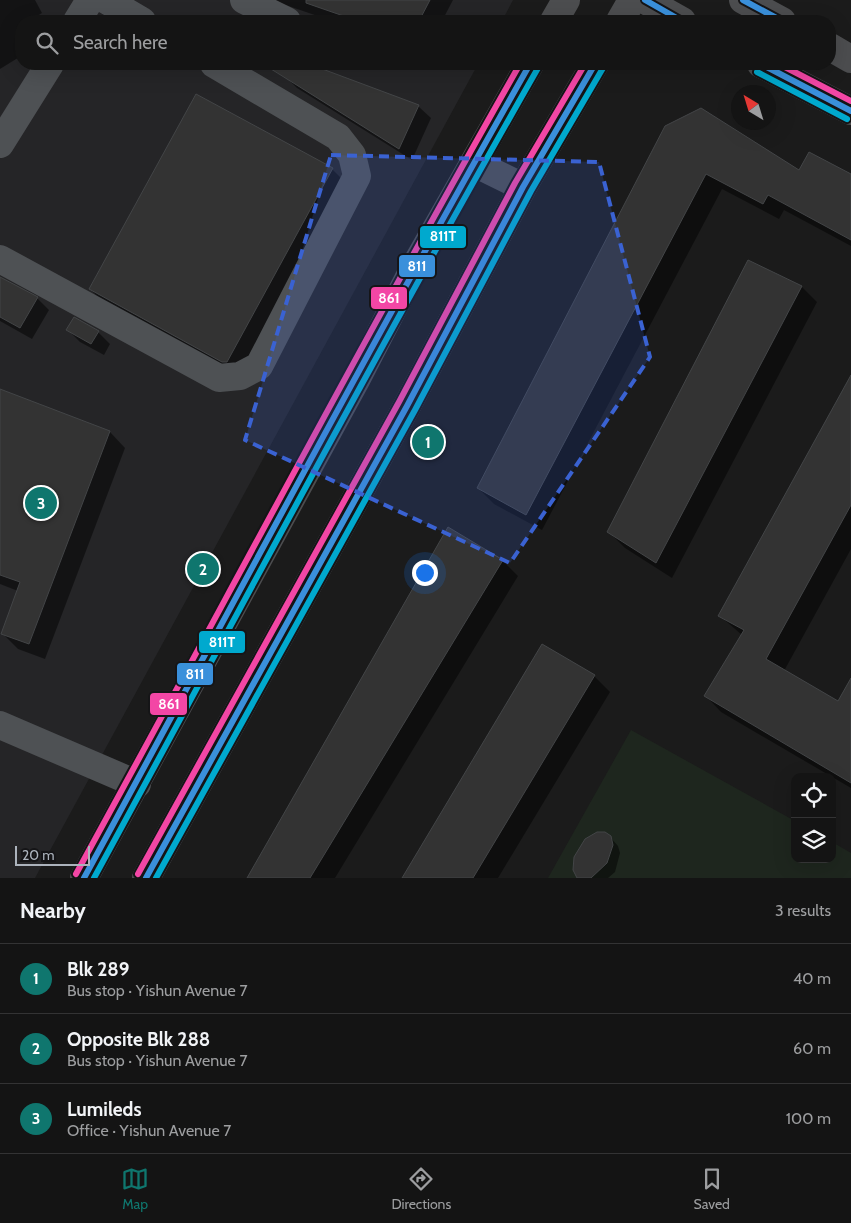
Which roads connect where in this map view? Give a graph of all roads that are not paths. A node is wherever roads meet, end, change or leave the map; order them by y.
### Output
1 (90, 0) edge
2 (106, 0) edge
3 (244, 0) edge
4 (566, 0) edge
5 (632, 0) edge
6 (644, 0) edge
7 (743, 0) edge
8 (81, 15) edge
9 (132, 15) edge
10 (275, 15) edge
11 (557, 15) edge
12 (623, 15) edge
13 (671, 15) edge
14 (771, 15) edge
15 (836, 50) edge
16 (851, 59) edge
17 (46, 70) edge
18 (224, 70) edge
19 (527, 70) edge
20 (591, 70) edge
21 (772, 70) edge
22 (851, 110) edge
23 (0, 144) edge
24 (474, 163) junction
25 (523, 187) junction
26 (0, 258) edge
27 (0, 725) edge
28 (137, 784) junction
29 (84, 878) edge
30 (146, 878) edge

1 - 8 lane
2 - 9 lane
3 - 10 lane
4 - 11 main road
5 - 12 main road
6 - 13 main road
7 - 14 main road
15 - 16 main road
17 - 23 lane
18 - 26 lane
19 - 24 main road
20 - 25 main road
21 - 22 main road
24 - 25 main road
24 - 28 main road
25 - 30 main road
27 - 28 lane
28 - 29 main road

